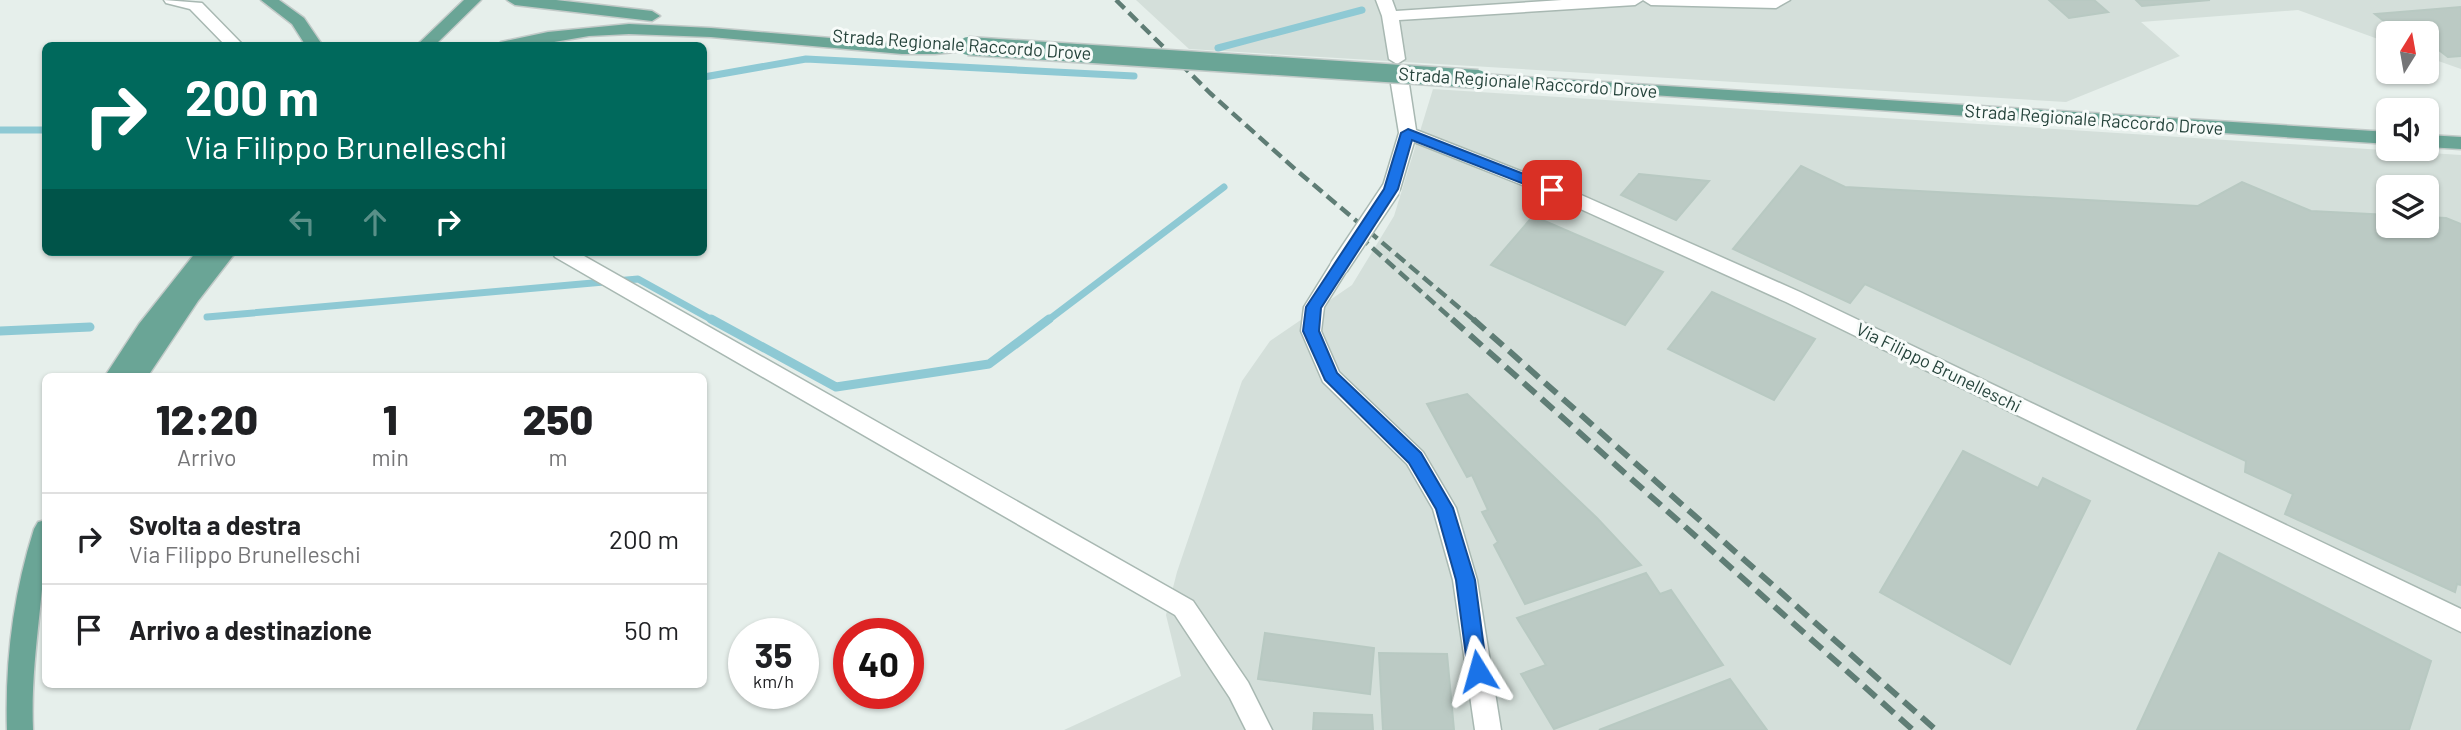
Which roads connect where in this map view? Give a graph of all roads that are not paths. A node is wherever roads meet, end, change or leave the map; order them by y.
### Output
1 (172, 0) edge
2 (269, 0) edge
3 (473, 0) edge
4 (515, 0) edge
5 (588, 0) edge
6 (1635, 0) edge
7 (1651, 0) edge
8 (1782, 0) edge
9 (1387, 8) edge
10 (665, 23) junction
11 (232, 42) edge
12 (312, 42) edge
13 (428, 42) edge
14 (526, 42) edge
15 (1397, 59) dead end
16 (1400, 84) dead end
17 (1408, 133) junction
18 (2376, 137) edge
19 (2439, 142) edge
20 (2461, 143) edge
21 (223, 256) edge
22 (569, 256) edge
23 (200, 257) edge
24 (117, 373) edge
25 (139, 373) edge
26 (42, 542) edge
27 (2461, 621) edge
28 (20, 730) edge
29 (1259, 730) edge
30 (1488, 730) edge

1 - 11 street
2 - 12 main road
3 - 13 main road
4 - 10 main road
5 - 10 main road
6 - 9 street
7 - 8 street
9 - 15 street
10 - 14 main road
10 - 18 main road, Strada Regionale Raccordo Drove, bridge
16 - 17 street
17 - 27 street, Via Filippo Brunelleschi
17 - 30 street, bridge
19 - 20 main road
21 - 25 main road
22 - 29 street
23 - 24 main road
26 - 28 main road

